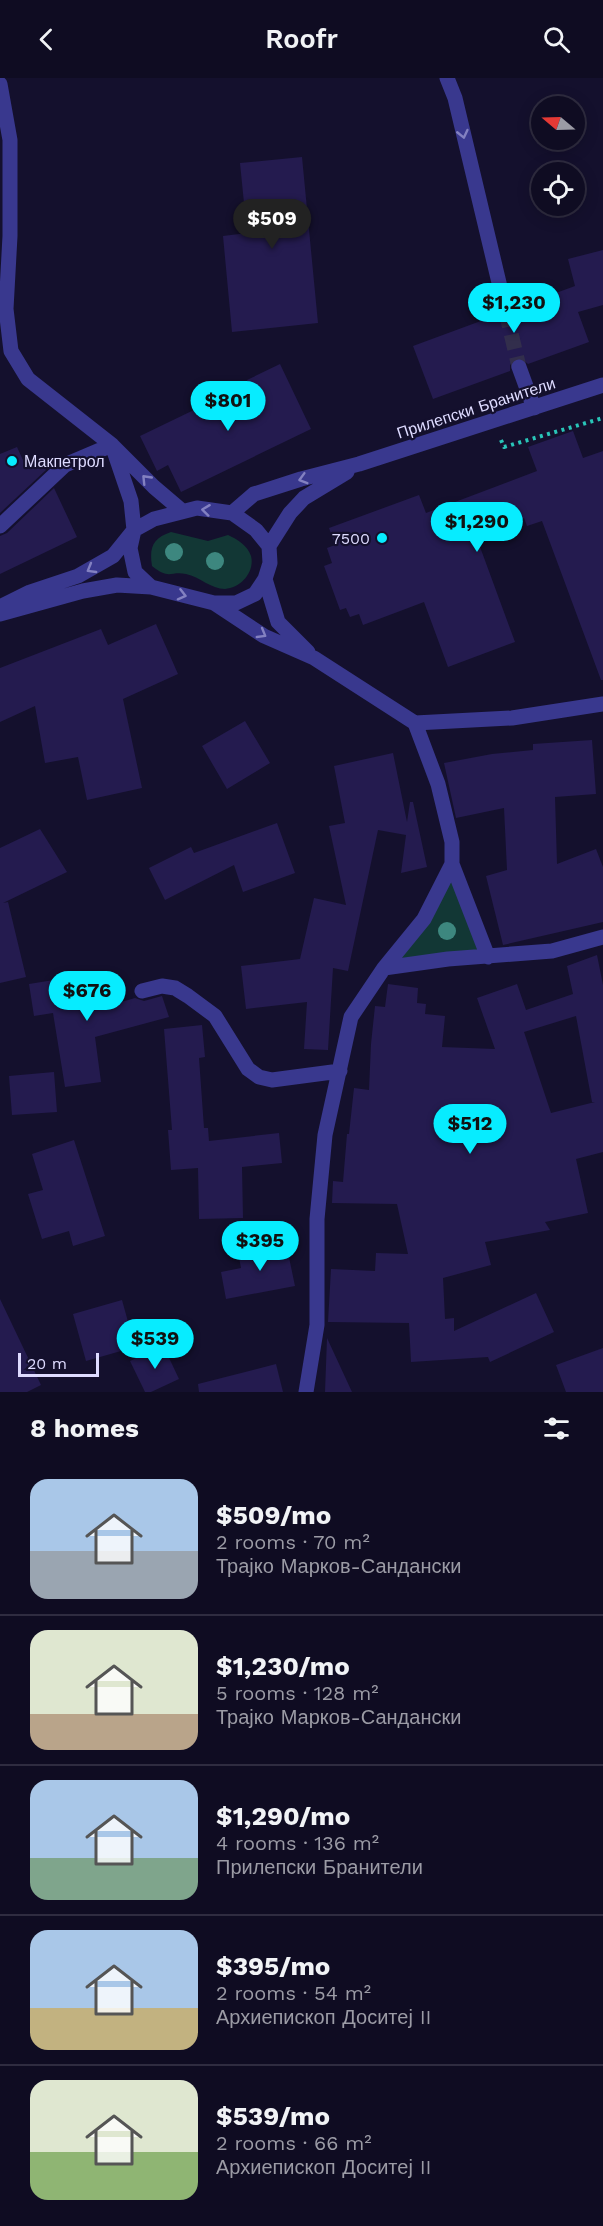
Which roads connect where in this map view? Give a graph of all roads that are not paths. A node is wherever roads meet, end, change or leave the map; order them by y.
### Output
1 (447, 78) edge
2 (0, 84) edge
3 (506, 312) tunnel mouth
4 (6, 351) edge
5 (519, 368) tunnel mouth
6 (603, 385) edge
7 (534, 408) junction
8 (112, 445) junction
9 (359, 464) junction
10 (181, 510) junction
11 (232, 513) junction
12 (0, 526) edge
13 (134, 531) junction
14 (269, 546) junction
15 (266, 579) junction
16 (151, 587) junction
17 (214, 603) junction
18 (0, 607) edge
19 (0, 614) edge
20 (314, 658) junction
21 (603, 704) edge
22 (415, 723) junction
23 (453, 864) junction
24 (603, 937) edge
25 (488, 957) junction
26 (384, 968) junction
27 (142, 991) dead end
28 (340, 1071) junction
29 (306, 1392) edge

1 -> 3 street
2 - 4 street
4 - 8 street
5 - 7 street
6 - 7 street, Прилепски Бранители
7 - 9 street, Прилепски Бранители
10 -> 8 street
8 - 12 street
8 - 13 street
9 -> 11 street, Прилепски Бранители
9 - 14 street, Прилепски Бранители
11 -> 10 street
10 - 13 street
11 - 14 street
13 - 16 street
13 -> 18 street
14 - 15 street
15 - 17 street
15 - 20 street
16 -> 17 street
16 - 19 street
17 -> 20 street
20 - 22 street
21 - 22 street
22 - 23 street
23 - 25 street
23 - 26 street
24 - 25 street
25 - 26 street
26 - 28 street
27 - 28 street
28 - 29 street

